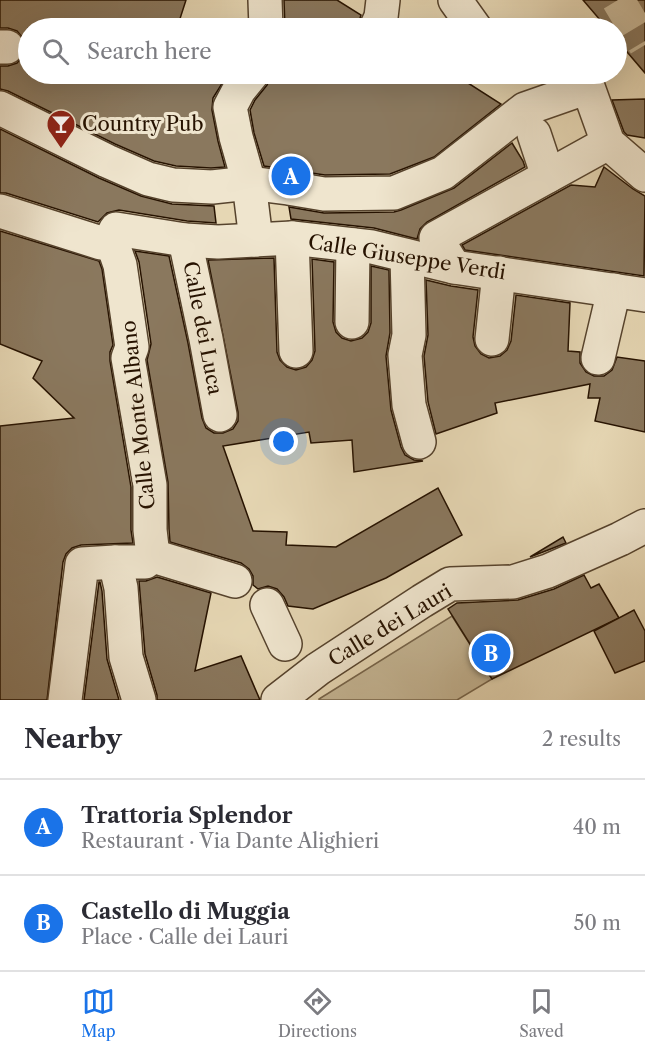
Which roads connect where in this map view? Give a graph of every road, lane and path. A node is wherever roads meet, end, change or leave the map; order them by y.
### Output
1 (265, 0) edge
2 (383, 0) edge
3 (454, 0) edge
4 (266, 18) edge
5 (381, 18) edge
6 (468, 18) edge
7 (244, 84) edge
8 (0, 108) edge
9 (534, 134) dead end
10 (608, 143) junction
11 (645, 175) edge
12 (548, 176) junction
13 (249, 183) junction
14 (0, 211) edge
15 (292, 238) junction
16 (111, 239) junction
17 (185, 240) junction
18 (256, 240) junction
19 (353, 245) junction
20 (407, 256) junction
21 (454, 267) junction
22 (499, 273) junction
23 (629, 292) edge
24 (352, 322) dead end
25 (492, 339) dead end
26 (296, 351) dead end
27 (598, 358) dead end
28 (220, 415) dead end
29 (419, 442) dead end
30 (645, 526) edge
31 (153, 556) junction
32 (115, 562) junction
33 (235, 581) dead end
34 (267, 605) dead end
35 (295, 664) junction
36 (65, 700) edge
37 (139, 700) edge
38 (278, 700) edge

1 - 4 street
2 - 5 street
3 - 6 street
7 - 13 street
8 - 13 street
9 - 12 street
10 - 11 street
10 - 12 street
10 - 13 street
12 - 21 street
13 - 18 street
14 - 16 street, Calle Giuseppe Verdi
15 - 18 street, Calle Giuseppe Verdi
15 - 19 street, Calle Giuseppe Verdi
15 - 26 street
16 - 17 street, Calle Giuseppe Verdi
16 - 31 street, Calle Monte Albano
17 - 18 street, Calle Giuseppe Verdi
17 - 28 street, Calle dei Luca
19 - 20 street, Calle Giuseppe Verdi
19 - 24 street
20 - 21 street, Calle Giuseppe Verdi
20 - 29 street
21 - 22 street, Calle Giuseppe Verdi
22 - 23 street, Calle Giuseppe Verdi
22 - 25 street
23 - 27 street
30 - 35 street, Calle dei Lauri
31 - 32 street
31 - 33 street
32 - 36 street
32 - 37 street
34 - 35 street
35 - 38 street, Calle dei Lauri

